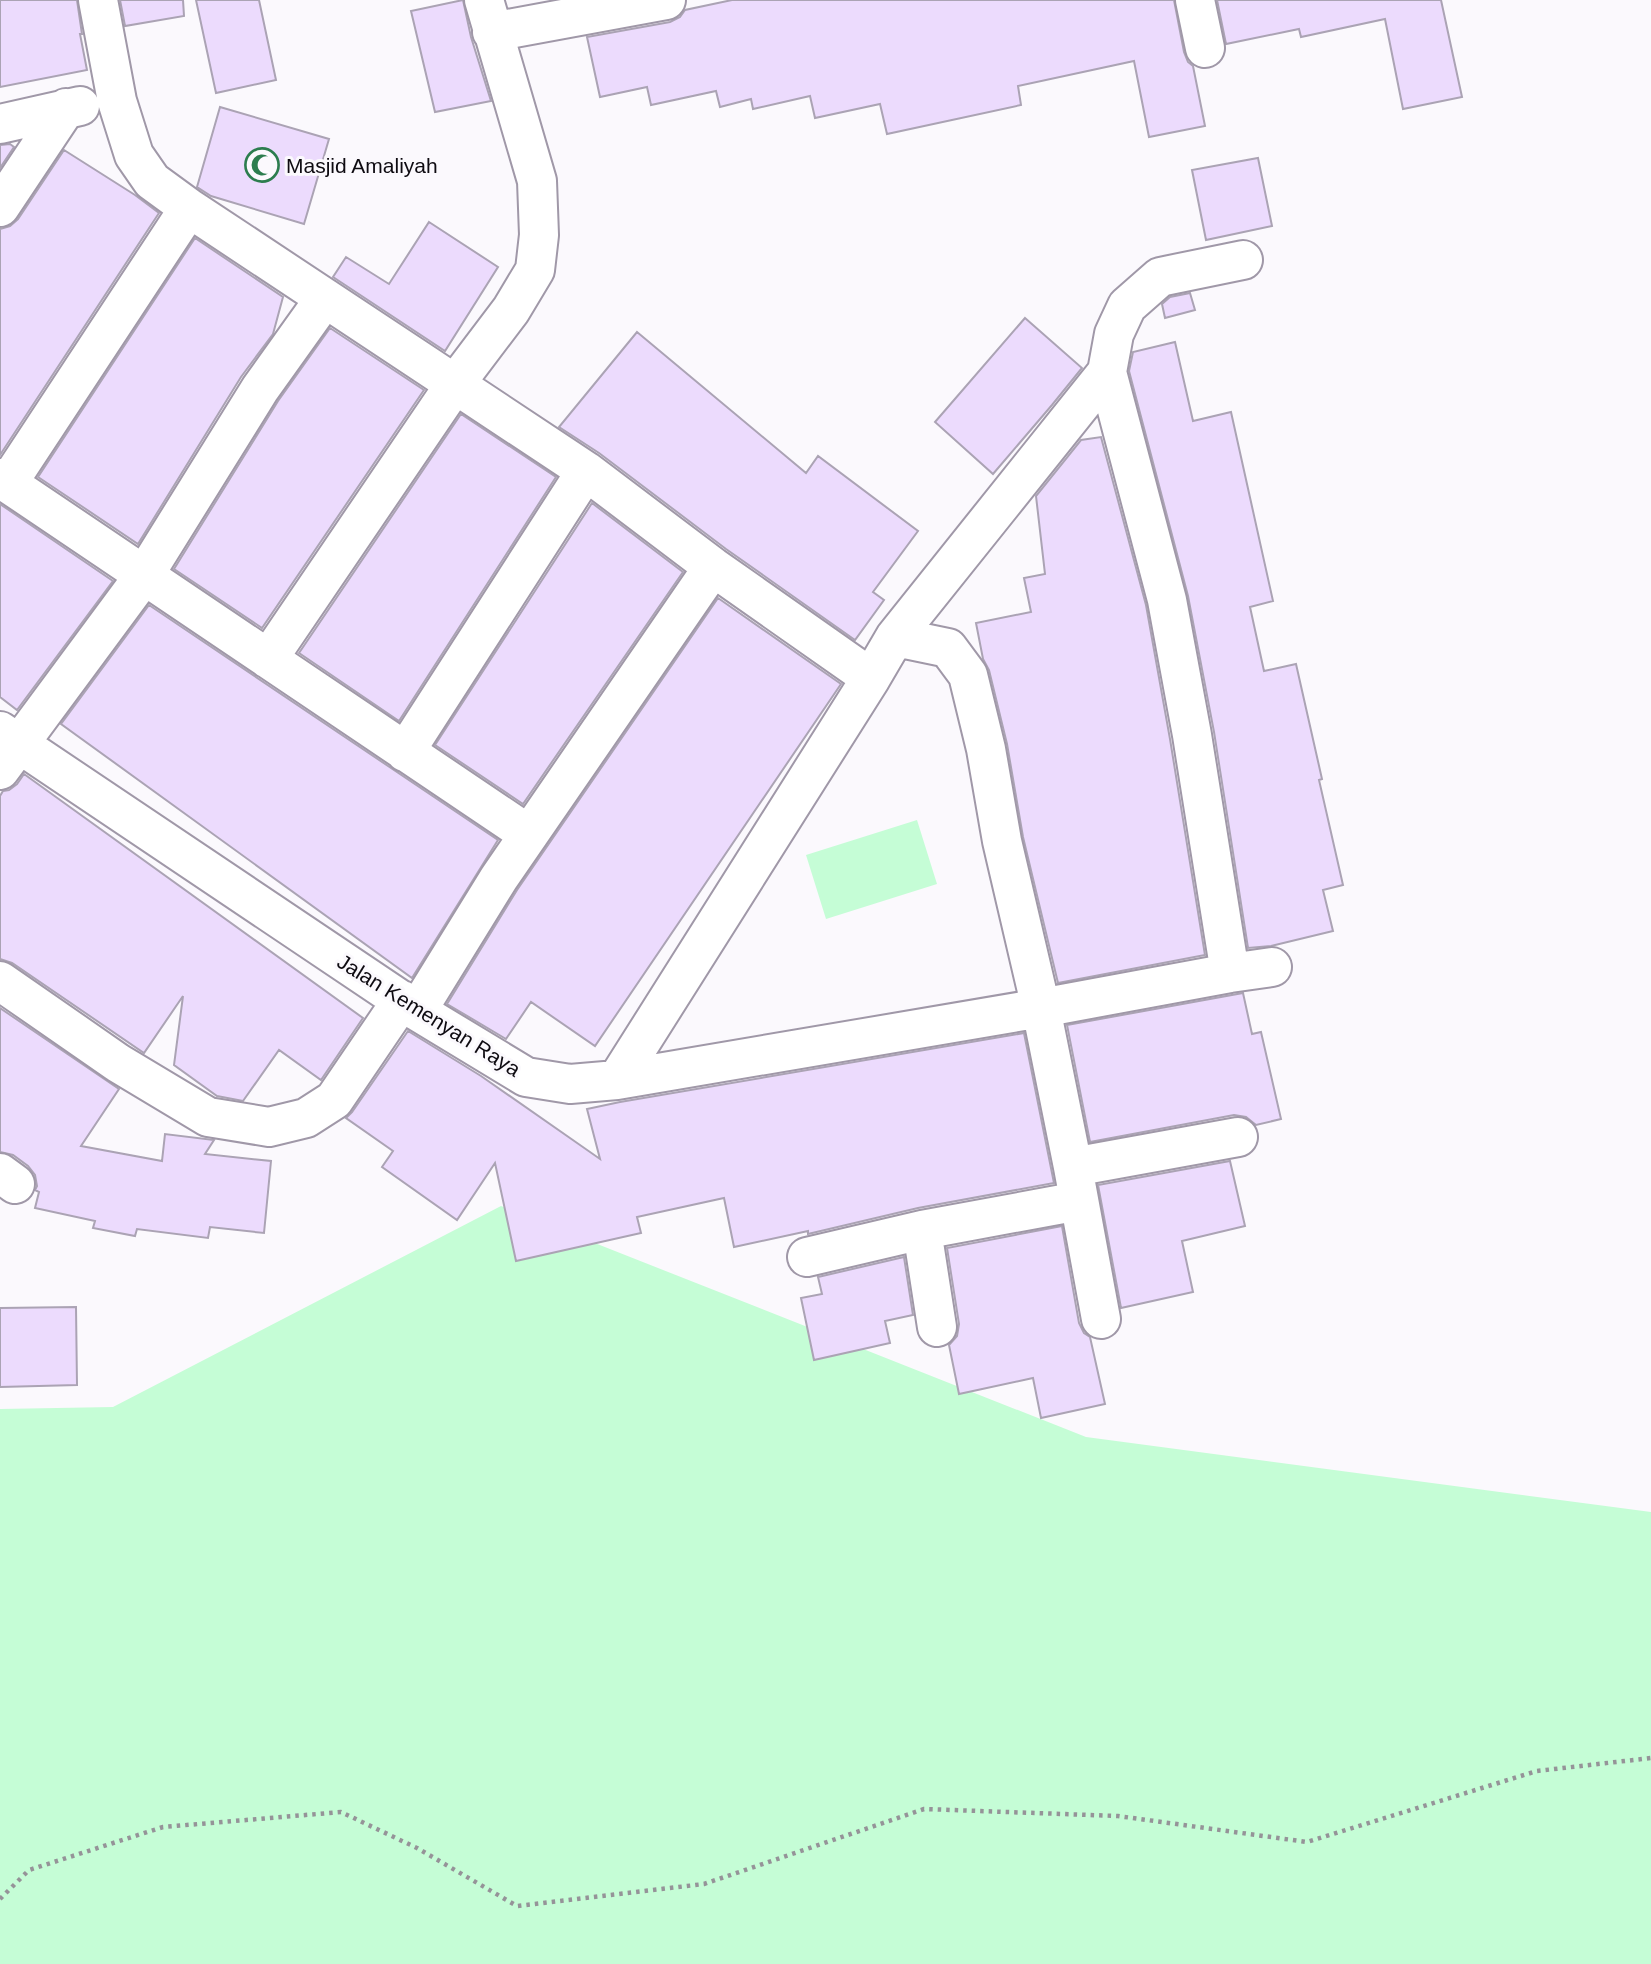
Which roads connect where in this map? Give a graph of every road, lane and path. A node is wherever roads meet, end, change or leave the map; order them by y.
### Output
1 (98, 0) edge
2 (666, 0) edge
3 (1195, 0) edge
4 (488, 16) edge
5 (1205, 48) dead end
6 (117, 101) junction
7 (66, 108) junction
8 (0, 124) edge
9 (0, 207) edge
10 (189, 208) junction
11 (1243, 260) dead end
12 (325, 298) junction
13 (1107, 372) junction
14 (455, 384) junction
15 (586, 471) junction
16 (4, 480) edge
17 (713, 567) junction
18 (145, 574) junction
19 (895, 637) junction
20 (268, 659) junction
21 (871, 678) junction
22 (6, 748) edge
23 (405, 752) junction
24 (528, 834) junction
25 (1272, 967) dead end
26 (1230, 973) junction
27 (0, 981) edge
28 (409, 1006) junction
29 (1041, 1008) junction
30 (617, 1080) junction
31 (1238, 1137) dead end
32 (1076, 1184) junction
33 (922, 1230) junction
34 (807, 1257) dead end
35 (1101, 1319) dead end
36 (937, 1326) dead end
37 (1651, 1758) edge
38 (0, 1899) edge

1 - 6 street
2 - 4 street
3 - 5 street
4 - 14 street
6 - 7 street
6 - 10 street
7 - 8 street
7 - 9 street
10 - 12 street
10 - 16 street
11 - 13 street
12 - 14 street
12 - 18 street
13 - 19 street
13 - 26 street
14 - 15 street
14 - 20 street
15 - 17 street
15 - 23 street
16 - 18 street
17 - 21 street
17 - 24 street
18 - 20 street
18 - 22 street
19 - 21 street
19 - 29 street
20 - 23 street
21 - 30 street
22 - 28 street, Jalan Kemenyan Raya
23 - 24 street
24 - 28 street
25 - 26 street, Jalan Kemenyan Raya
26 - 29 street, Jalan Kemenyan Raya
27 - 28 street
28 - 30 street, Jalan Kemenyan Raya
29 - 30 street, Jalan Kemenyan Raya
29 - 32 street
31 - 32 street
32 - 33 street
32 - 35 street
33 - 34 street
33 - 36 street
37 - 38 path

